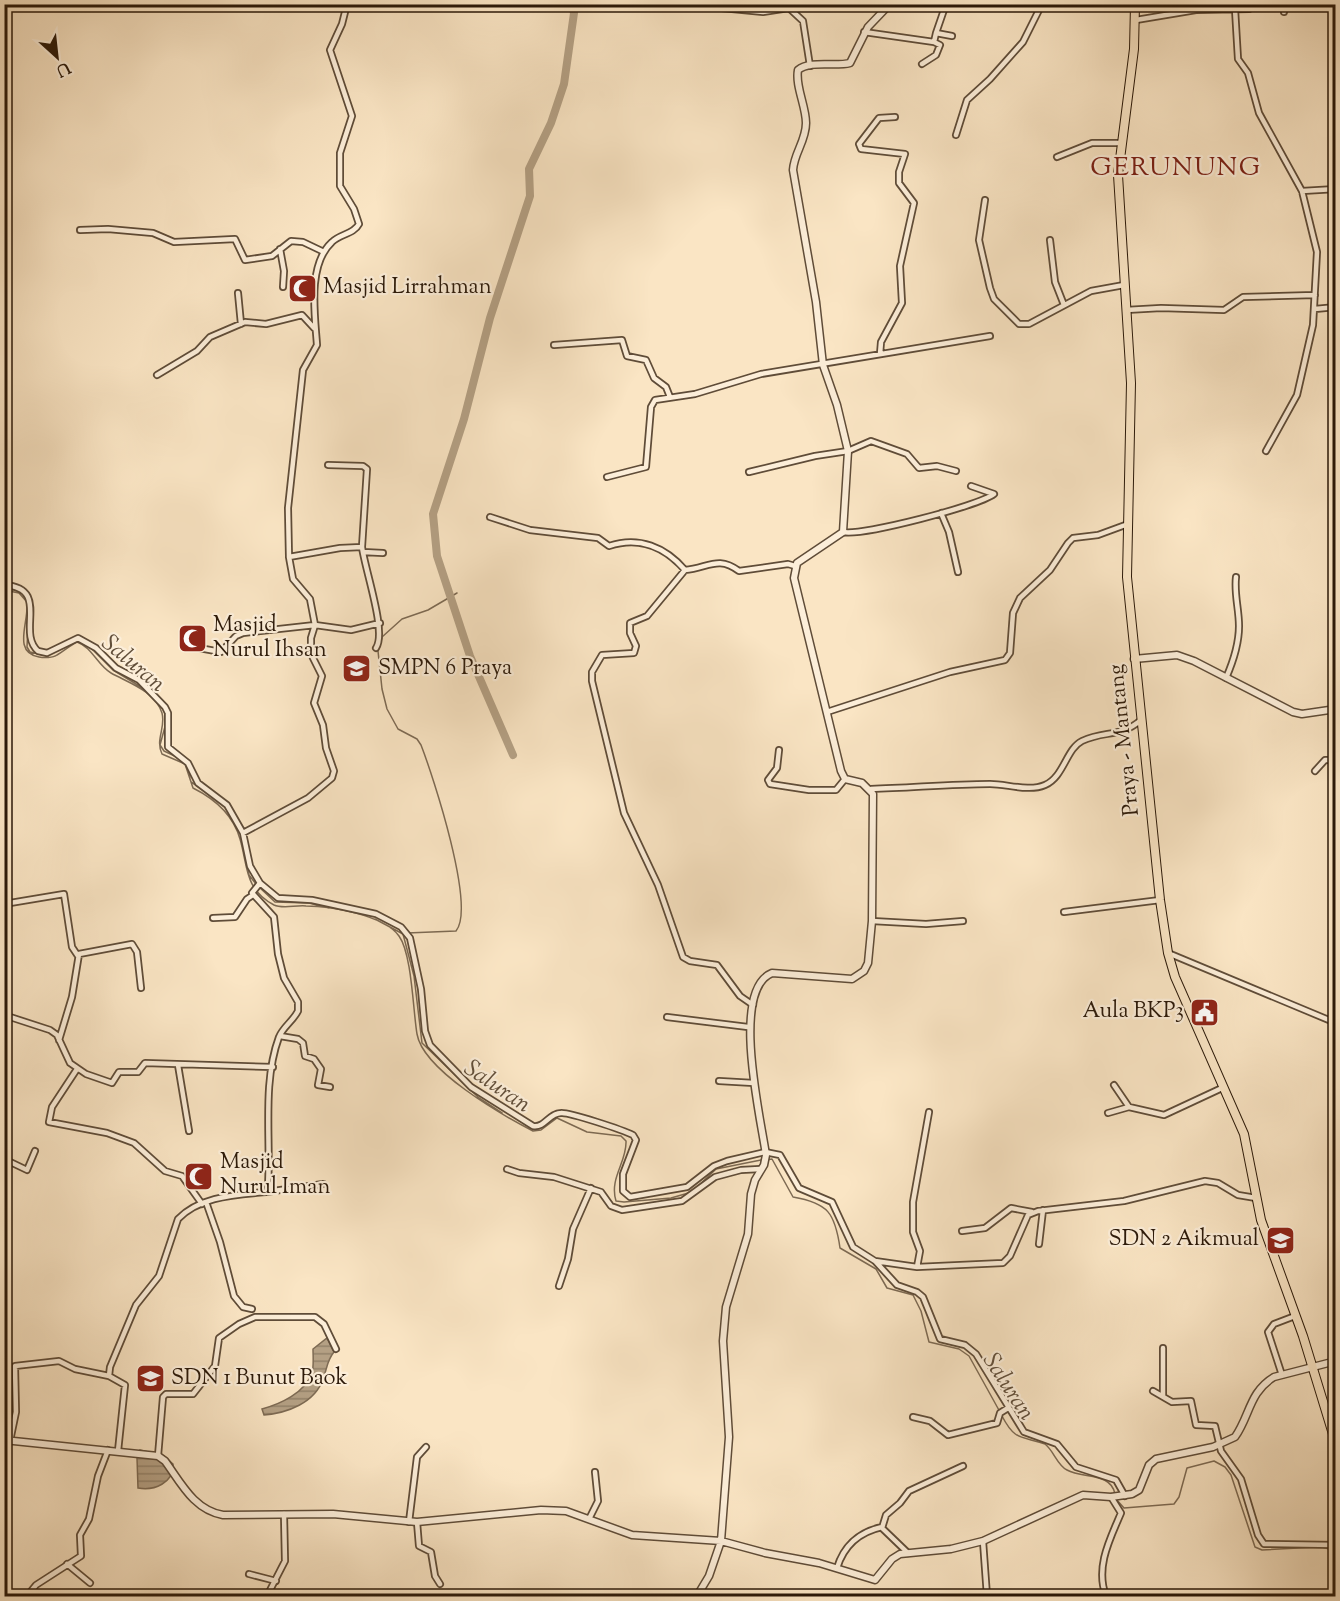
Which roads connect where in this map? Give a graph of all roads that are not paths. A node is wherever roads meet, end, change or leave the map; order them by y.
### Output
1 (8, 4) edge
2 (347, 4) edge
3 (680, 4) edge
4 (890, 4) edge
5 (946, 4) edge
6 (1042, 4) edge
7 (1135, 4) edge
8 (1285, 4) edge
9 (1232, 8) edge
10 (1249, 9) dead end
11 (1284, 12) dead end
12 (1136, 20) junction
13 (4, 22) edge
14 (864, 32) junction
15 (936, 33) junction
16 (951, 36) dead end
17 (934, 42) junction
18 (922, 64) dead end
19 (810, 66) junction
20 (895, 117) dead end
21 (956, 135) dead end
22 (1121, 143) junction
23 (1057, 157) dead end
24 (1335, 189) edge
25 (1302, 191) junction
26 (985, 200) dead end
27 (80, 230) dead end
28 (1050, 240) dead end
29 (280, 249) junction
30 (324, 252) junction
31 (1124, 285) junction
32 (283, 286) dead end
33 (238, 293) dead end
34 (1315, 295) junction
35 (1064, 305) junction
36 (1335, 307) edge
37 (1315, 309) junction
38 (1126, 310) junction
39 (241, 324) junction
40 (314, 328) junction
41 (990, 336) dead end
42 (554, 345) dead end
43 (880, 354) junction
44 (823, 365) junction
45 (157, 375) dead end
46 (670, 397) junction
47 (849, 451) junction
48 (1266, 451) dead end
49 (328, 465) dead end
50 (956, 471) dead end
51 (749, 472) dead end
52 (607, 477) dead end
53 (971, 486) dead end
54 (941, 513) junction
55 (490, 517) dead end
56 (1128, 524) junction
57 (843, 532) junction
58 (363, 550) junction
59 (383, 553) dead end
60 (289, 557) junction
61 (795, 566) junction
62 (685, 570) junction
63 (958, 572) dead end
64 (1236, 577) dead end
65 (4, 585) edge
66 (380, 623) junction
67 (315, 625) junction
68 (199, 648) dead end
69 (376, 648) dead end
70 (1134, 659) junction
71 (1226, 678) junction
72 (1335, 709) edge
73 (827, 712) junction
74 (1141, 720) junction
75 (778, 750) dead end
76 (1335, 760) edge
77 (1315, 771) dead end
78 (845, 779) junction
79 (871, 789) junction
80 (243, 833) junction
81 (259, 884) junction
82 (252, 893) junction
83 (1160, 900) junction
84 (4, 904) edge
85 (1064, 912) dead end
86 (213, 918) dead end
87 (872, 921) junction
88 (963, 921) dead end
89 (1168, 953) junction
90 (78, 957) junction
91 (141, 988) dead end
92 (753, 1005) junction
93 (4, 1014) edge
94 (668, 1017) dead end
95 (1335, 1023) edge
96 (748, 1027) junction
97 (280, 1036) junction
98 (59, 1040) junction
99 (178, 1065) junction
100 (273, 1067) junction
101 (77, 1069) junction
102 (719, 1081) dead end
103 (754, 1083) junction
104 (1114, 1085) dead end
105 (330, 1088) dead end
106 (1222, 1088) junction
107 (1129, 1107) junction
108 (929, 1112) dead end
109 (1108, 1113) dead end
110 (189, 1131) dead end
111 (35, 1151) dead end
112 (765, 1154) junction
113 (4, 1159) edge
114 (762, 1167) junction
115 (507, 1169) dead end
116 (323, 1184) dead end
117 (591, 1188) junction
118 (266, 1192) junction
119 (1256, 1198) junction
120 (204, 1203) junction
121 (1043, 1210) junction
122 (1032, 1212) junction
123 (962, 1231) dead end
124 (1039, 1244) dead end
125 (875, 1261) junction
126 (917, 1267) junction
127 (559, 1286) dead end
128 (252, 1309) dead end
129 (1295, 1316) junction
130 (1163, 1348) dead end
131 (336, 1349) dead end
132 (1335, 1361) edge
133 (1312, 1368) junction
134 (1282, 1375) junction
135 (109, 1376) junction
136 (1153, 1391) dead end
137 (1163, 1395) junction
138 (1004, 1411) junction
139 (912, 1418) dead end
140 (7, 1440) edge
141 (1335, 1444) edge
142 (1219, 1445) junction
143 (426, 1447) dead end
144 (108, 1450) junction
145 (118, 1451) junction
146 (158, 1456) junction
147 (963, 1466) dead end
148 (595, 1472) dead end
149 (1117, 1497) junction
150 (284, 1514) junction
151 (589, 1519) junction
152 (409, 1522) junction
153 (417, 1522) junction
154 (882, 1527) junction
155 (721, 1541) junction
156 (983, 1541) junction
157 (1335, 1545) edge
158 (908, 1553) junction
159 (67, 1564) junction
160 (837, 1568) junction
161 (249, 1574) dead end
162 (276, 1581) junction
163 (90, 1583) dead end
164 (440, 1584) dead end
165 (27, 1596) edge
166 (267, 1596) edge
167 (697, 1596) edge
168 (987, 1596) edge
169 (999, 1596) edge
170 (1013, 1596) edge
171 (1106, 1596) edge

1 - 13 street
2 - 30 street
3 - 19 street
4 - 14 street
5 - 15 street
6 - 21 street
7 - 12 main road, Praya - Mantang
8 - 11 street
9 - 10 street
9 - 12 street
9 - 25 street
12 - 22 main road, Praya - Mantang
14 - 17 street
14 - 19 street
15 - 16 street
15 - 17 street
17 - 18 street
19 - 44 street
20 - 43 street
22 - 23 street
22 - 31 main road, Praya - Mantang
24 - 25 street
25 - 34 street
26 - 35 street
27 - 29 street
28 - 35 street
29 - 30 street
29 - 32 street
30 - 40 street
31 - 35 street
31 - 38 main road, Praya - Mantang
33 - 39 street
34 - 37 street
34 - 38 street
36 - 37 street
37 - 48 street
38 - 56 main road, Praya - Mantang
39 - 40 street
39 - 45 street
40 - 60 street
41 - 43 street
42 - 46 street
43 - 44 street
44 - 46 street
44 - 47 street
46 - 52 street
47 - 50 street
47 - 51 street
47 - 57 street
49 - 58 street
53 - 54 street
54 - 57 street
54 - 63 street
55 - 62 street
56 - 70 main road, Praya - Mantang
56 - 73 street
57 - 61 street
58 - 59 street
58 - 60 street
58 - 66 street
60 - 67 street
61 - 62 street
61 - 73 street
62 - 92 street
64 - 71 street
65 - 80 street
66 - 67 street
66 - 69 street
67 - 68 street
67 - 80 street
70 - 71 street
70 - 74 main road, Praya - Mantang
71 - 72 street
73 - 78 street
74 - 79 street
74 - 83 main road, Praya - Mantang
75 - 78 street
76 - 77 street
78 - 79 street
79 - 87 street
80 - 81 street
81 - 82 street
81 - 112 street
82 - 86 street
82 - 97 street
83 - 85 street
83 - 89 main road, Praya - Mantang
84 - 90 street
87 - 88 street
87 - 92 street
89 - 95 street
89 - 106 main road, Praya - Mantang
90 - 91 street
90 - 98 street
92 - 96 street
93 - 98 street
94 - 96 street
96 - 103 street
97 - 100 street
97 - 105 street
98 - 101 street
99 - 100 street
99 - 101 street
99 - 110 street
100 - 118 street
101 - 120 street
102 - 103 street
103 - 112 street
104 - 107 street
106 - 107 street
106 - 119 main road, Praya - Mantang
107 - 109 street
108 - 126 street
111 - 113 street
112 - 114 street
112 - 125 street
114 - 117 street
114 - 155 street
115 - 117 street
116 - 118 street
117 - 127 street
118 - 120 street
119 - 121 street
119 - 129 main road, Praya - Mantang
120 - 128 street
120 - 135 street
121 - 122 street
121 - 124 street
122 - 123 street
122 - 126 street
125 - 126 street
125 - 138 street
129 - 133 main road, Praya - Mantang
129 - 134 street
130 - 137 street
131 - 146 street
132 - 133 street
133 - 134 street
133 - 141 main road, Praya - Mantang
134 - 142 street
135 - 140 street
135 - 145 street
136 - 137 street
137 - 142 street
138 - 139 street
138 - 149 street
140 - 144 street
142 - 149 street
142 - 157 street
143 - 152 street
144 - 145 street
144 - 159 street
145 - 146 street
146 - 150 street
147 - 154 street
148 - 151 street
149 - 156 street
149 - 171 street
150 - 152 street
150 - 162 street
151 - 153 street
151 - 155 street
152 - 153 street
153 - 164 street
154 - 158 street
154 - 160 street
155 - 160 street
155 - 167 street
156 - 158 street
156 - 168 street
158 - 160 street
159 - 163 street
159 - 165 street
161 - 162 street
162 - 166 street
169 - 170 street

